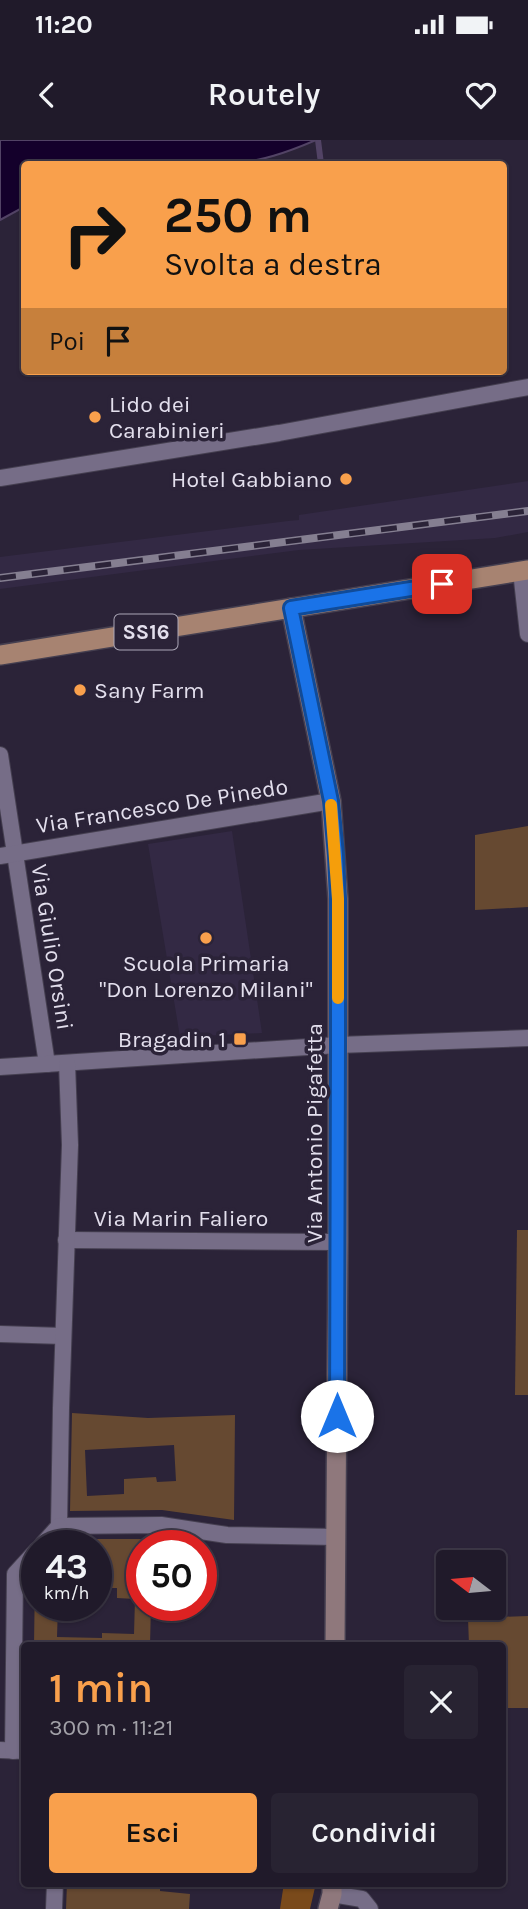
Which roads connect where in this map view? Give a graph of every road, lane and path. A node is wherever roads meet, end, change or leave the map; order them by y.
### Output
1 (528, 387) edge
2 (0, 478) edge
3 (524, 571) edge
4 (291, 608) junction
5 (528, 634) edge
6 (0, 655) edge
7 (0, 755) edge
8 (331, 801) junction
9 (7, 855) edge
10 (528, 1038) edge
11 (338, 1045) junction
12 (67, 1063) junction
13 (47, 1064) junction
14 (0, 1067) edge
15 (66, 1240) junction
16 (338, 1241) junction
17 (0, 1334) edge
18 (63, 1336) junction
19 (59, 1526) junction
20 (55, 1530) edge
21 (336, 1537) junction
22 (21, 1567) edge
23 (335, 1642) edge
24 (12, 1751) edge
25 (55, 1887) edge
26 (331, 1895) edge
27 (54, 1909) edge
28 (370, 1909) edge

1 - 2 street
3 - 4 main road, SS16
3 - 5 street
4 - 6 main road, SS16
4 - 8 main road, Via Antonio Pigafetta
7 - 9 street, Via Giulio Orsini
8 - 9 street, Via Francesco De Pinedo
8 - 11 main road, Via Antonio Pigafetta
9 - 13 street, Via Giulio Orsini
10 - 11 street
11 - 12 street
11 - 16 main road, Via Antonio Pigafetta
12 - 13 street
12 - 15 street, Via Giulio Orsini
13 - 14 street
15 - 16 street, Via Marin Faliero
15 - 18 street, Via Giulio Orsini
16 - 21 main road, Via Antonio Pigafetta
17 - 18 street
18 - 19 street, Via Giulio Orsini
19 - 20 street
19 - 21 street
21 - 23 main road, Via Antonio Pigafetta
22 - 24 street
25 - 27 street
26 - 28 street

